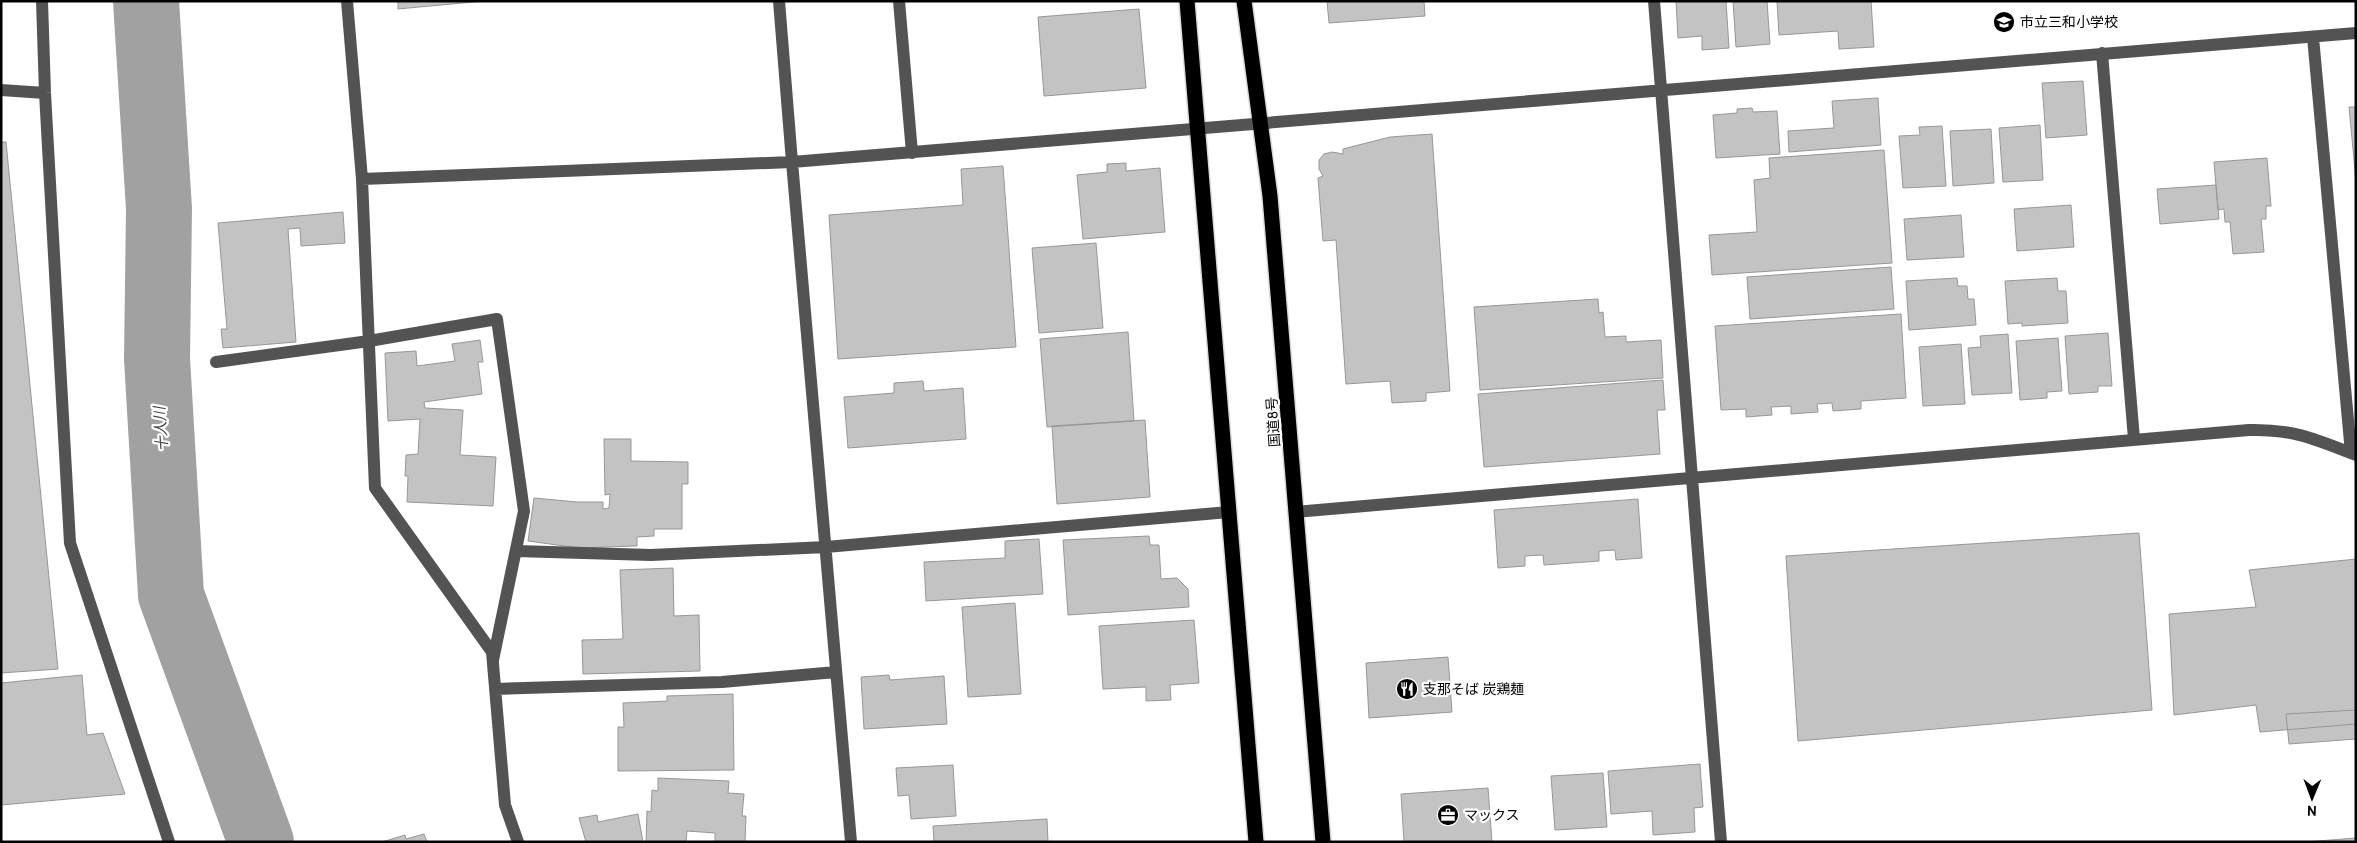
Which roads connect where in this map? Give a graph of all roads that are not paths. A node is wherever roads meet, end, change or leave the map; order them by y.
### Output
1 (42, 1) edge
2 (347, 1) edge
3 (780, 1) edge
4 (899, 1) edge
5 (1187, 1) edge
6 (1244, 1) edge
7 (1654, 1) edge
8 (2356, 34) edge
9 (2313, 37) junction
10 (2102, 53) junction
11 (1, 90) edge
12 (1662, 92) junction
13 (45, 94) junction
14 (1260, 123) junction
15 (1197, 130) junction
16 (912, 153) junction
17 (792, 162) junction
18 (362, 179) junction
19 (369, 341) junction
20 (216, 362) dead end
21 (2134, 439) junction
22 (2353, 454) edge
23 (1691, 477) junction
24 (1229, 512) junction
25 (1295, 512) junction
26 (826, 546) junction
27 (516, 551) junction
28 (493, 663) junction
29 (836, 672) junction
30 (495, 689) junction
31 (170, 842) edge
32 (518, 842) edge
33 (851, 842) edge
34 (1256, 842) edge
35 (1323, 842) edge
36 (1721, 842) edge

1 - 13 street
2 - 18 street
3 - 17 street
4 - 16 street
5 - 15 highway
6 - 14 highway, 国道8号
7 - 12 street
8 - 9 street
9 - 10 street
9 - 22 street
10 - 12 street
10 - 21 street
11 - 13 street
12 - 14 street
12 - 23 street
13 - 31 street
14 - 15 street
14 - 25 highway, 国道8号
15 - 16 street
15 - 24 highway
16 - 17 street
17 - 18 street
17 - 26 street
18 - 19 street
19 - 20 street
19 - 27 street
19 - 28 street
21 - 22 street
21 - 23 street
23 - 25 street
23 - 36 street
24 - 26 street
24 - 34 highway
25 - 35 highway, 国道8号
26 - 27 street
26 - 29 street
27 - 28 street
28 - 30 street
29 - 30 street
29 - 33 street
30 - 32 street

